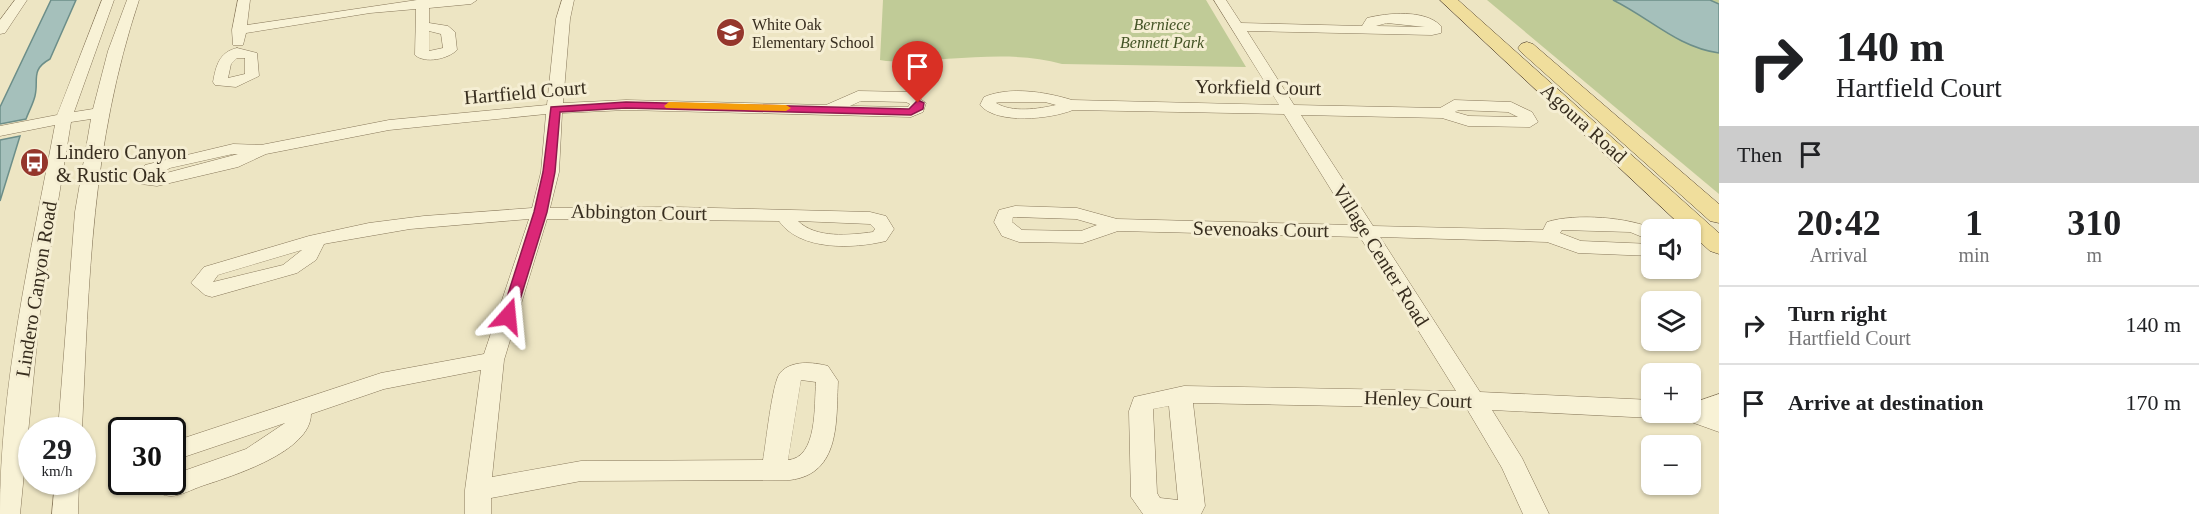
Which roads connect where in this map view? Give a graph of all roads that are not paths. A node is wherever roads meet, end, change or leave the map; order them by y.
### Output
1 (21, 0) edge
2 (108, 0) edge
3 (133, 0) edge
4 (244, 0) edge
5 (471, 0) edge
6 (568, 0) edge
7 (1220, 0) edge
8 (1448, 0) edge
9 (1472, 0) edge
10 (423, 2) edge
11 (422, 26) dead end
12 (1237, 27) junction
13 (1367, 29) dead end
14 (0, 30) edge
15 (239, 30) junction
16 (237, 52) dead end
17 (1071, 105) dead end
18 (555, 109) junction
19 (831, 109) dead end
20 (1289, 109) junction
21 (101, 112) junction
22 (1444, 113) dead end
23 (64, 119) junction
24 (0, 131) edge
25 (261, 150) junction
26 (541, 212) junction
27 (785, 215) dead end
28 (1719, 216) edge
29 (1116, 225) junction
30 (1641, 230) edge
31 (1366, 231) junction
32 (1550, 236) junction
33 (316, 240) junction
34 (1719, 246) edge
35 (1641, 250) edge
36 (493, 360) junction
37 (1184, 394) dead end
38 (1474, 401) junction
39 (1719, 403) edge
40 (300, 409) junction
41 (1641, 409) edge
42 (1701, 410) edge
43 (1701, 416) edge
44 (71, 417) edge
45 (1719, 423) edge
46 (186, 447) edge
47 (774, 470) dead end
48 (186, 481) edge
49 (66, 495) edge
50 (478, 502) edge
51 (7, 514) edge
52 (65, 514) edge
53 (1536, 514) edge

1 - 14 street
2 - 23 street, Lindero Canyon Road
3 - 21 street, Lindero Canyon Road
4 - 15 street
5 - 10 street
6 - 18 street
7 - 12 street, Village Center Road
8 - 34 main road, Agoura Road
9 - 28 main road, Agoura Road
10 - 11 street
10 - 15 street
12 - 13 street
12 - 20 street, Village Center Road
15 - 16 street
17 - 20 street, Yorkfield Court
18 - 19 street, Hartfield Court
18 - 25 street, Hartfield Court
18 - 26 street
20 - 22 street, Yorkfield Court
20 - 31 street, Village Center Road
21 - 23 street
21 - 44 street, Lindero Canyon Road
23 - 24 street
23 - 51 street, Lindero Canyon Road
25 - 25 street, Hartfield Court
26 - 27 street, Abbington Court
26 - 33 street, Abbington Court
26 - 36 street
29 - 29 street, Sevenoaks Court
29 - 31 street, Sevenoaks Court
30 - 32 street, Sevenoaks Court
31 - 32 street, Sevenoaks Court
31 - 38 street, Village Center Road
32 - 35 street, Sevenoaks Court
33 - 33 street, Abbington Court
36 - 40 street
36 - 50 street
37 - 38 street, Henley Court
38 - 41 street, Henley Court
38 - 53 street, Village Center Road
39 - 42 street
40 - 46 street
40 - 48 street
43 - 45 street
47 - 50 street
49 - 52 street

